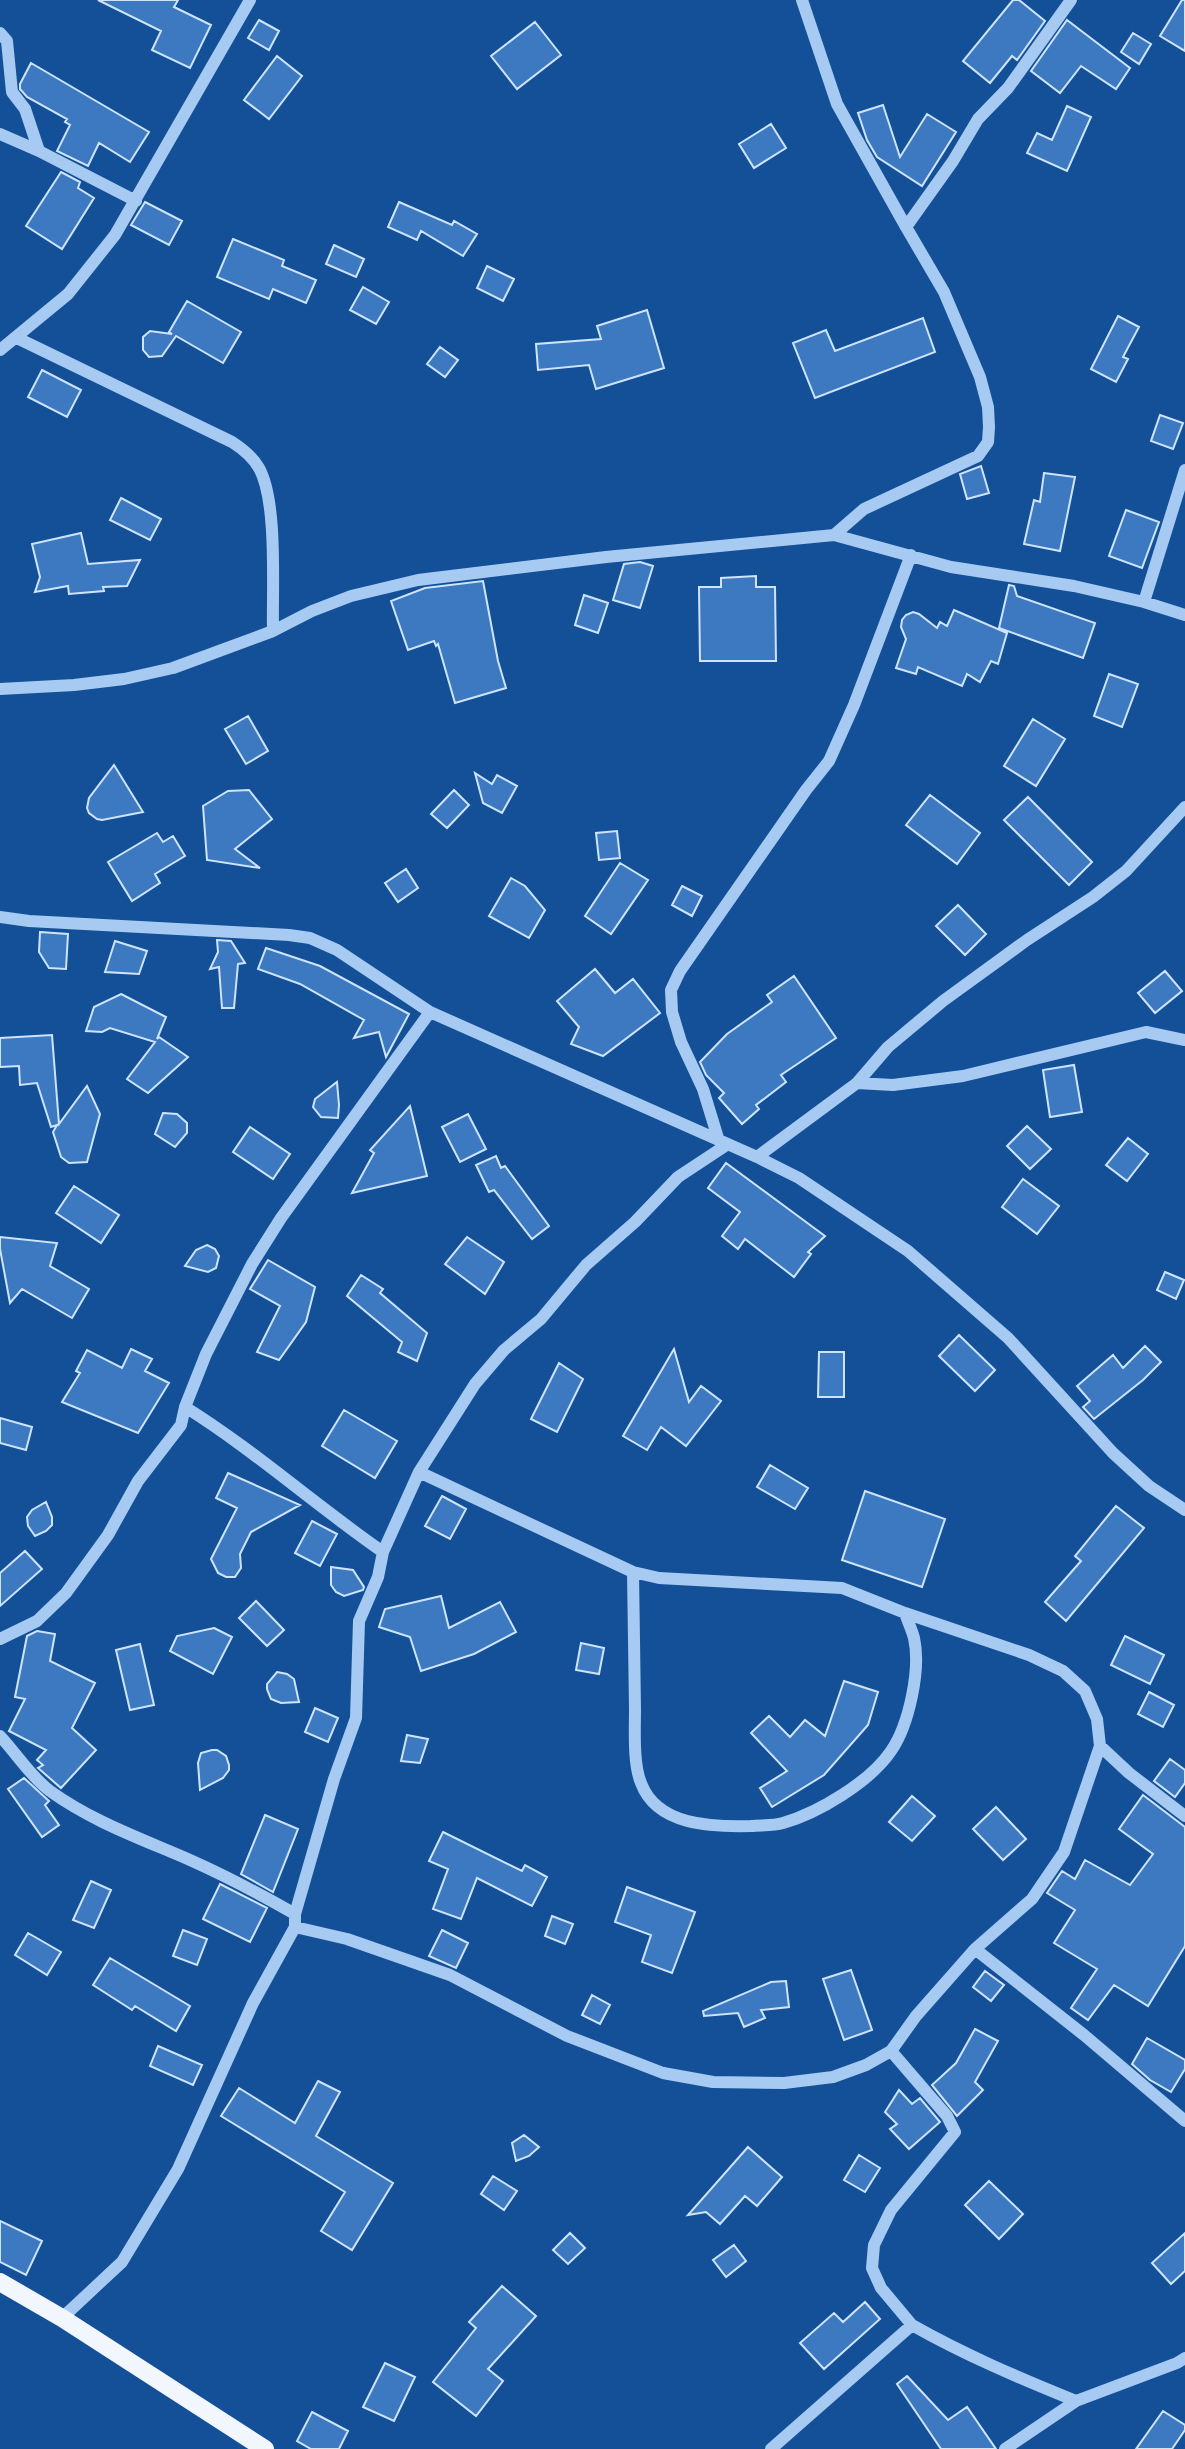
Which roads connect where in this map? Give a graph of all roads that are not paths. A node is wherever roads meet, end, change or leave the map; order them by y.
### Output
1 (250, 0) edge
2 (802, 0) edge
3 (1071, 0) edge
4 (0, 33) edge
5 (0, 134) edge
6 (38, 151) junction
7 (136, 201) junction
8 (906, 227) junction
9 (17, 338) junction
10 (0, 350) edge
11 (1185, 470) edge
12 (834, 535) junction
13 (911, 555) junction
14 (1144, 602) junction
15 (1185, 615) edge
16 (274, 631) junction
17 (0, 689) edge
18 (1185, 807) edge
19 (0, 917) edge
20 (430, 1012) junction
21 (1185, 1040) edge
22 (857, 1083) junction
23 (723, 1141) junction
24 (757, 1157) junction
25 (185, 1407) junction
26 (419, 1472) junction
27 (1185, 1510) edge
28 (383, 1552) junction
29 (633, 1572) junction
30 (905, 1614) junction
31 (0, 1639) edge
32 (0, 1736) edge
33 (1100, 1746) junction
34 (1185, 1816) edge
35 (295, 1920) junction
36 (975, 1949) junction
37 (891, 2051) junction
38 (1185, 2120) edge
39 (0, 2282) edge
40 (62, 2318) junction
41 (912, 2325) junction
42 (1185, 2358) edge
43 (1076, 2401) junction
44 (265, 2449) edge
45 (771, 2449) edge
46 (1005, 2449) edge

1 - 7 street
2 - 8 street
3 - 8 street
4 - 6 street
5 - 6 street
6 - 7 street
7 - 9 street
8 - 12 street
9 - 10 street
9 - 16 street
11 - 14 street
12 - 13 street
12 - 16 street
13 - 14 street
13 - 23 street
14 - 15 street
16 - 17 street
18 - 22 street
19 - 20 street
20 - 23 street
20 - 25 street
21 - 22 street
22 - 24 street
23 - 24 street
23 - 26 street
24 - 27 street
25 - 28 street
25 - 31 street
26 - 28 street
26 - 29 street
28 - 35 street
29 - 30 street
29 - 30 street
30 - 33 street
32 - 35 street
33 - 34 street
33 - 36 street
35 - 37 street
35 - 40 street
36 - 37 street
36 - 38 street
37 - 41 street
39 - 40 main road
40 - 44 main road
41 - 43 street
41 - 45 street
42 - 43 street
43 - 46 street

